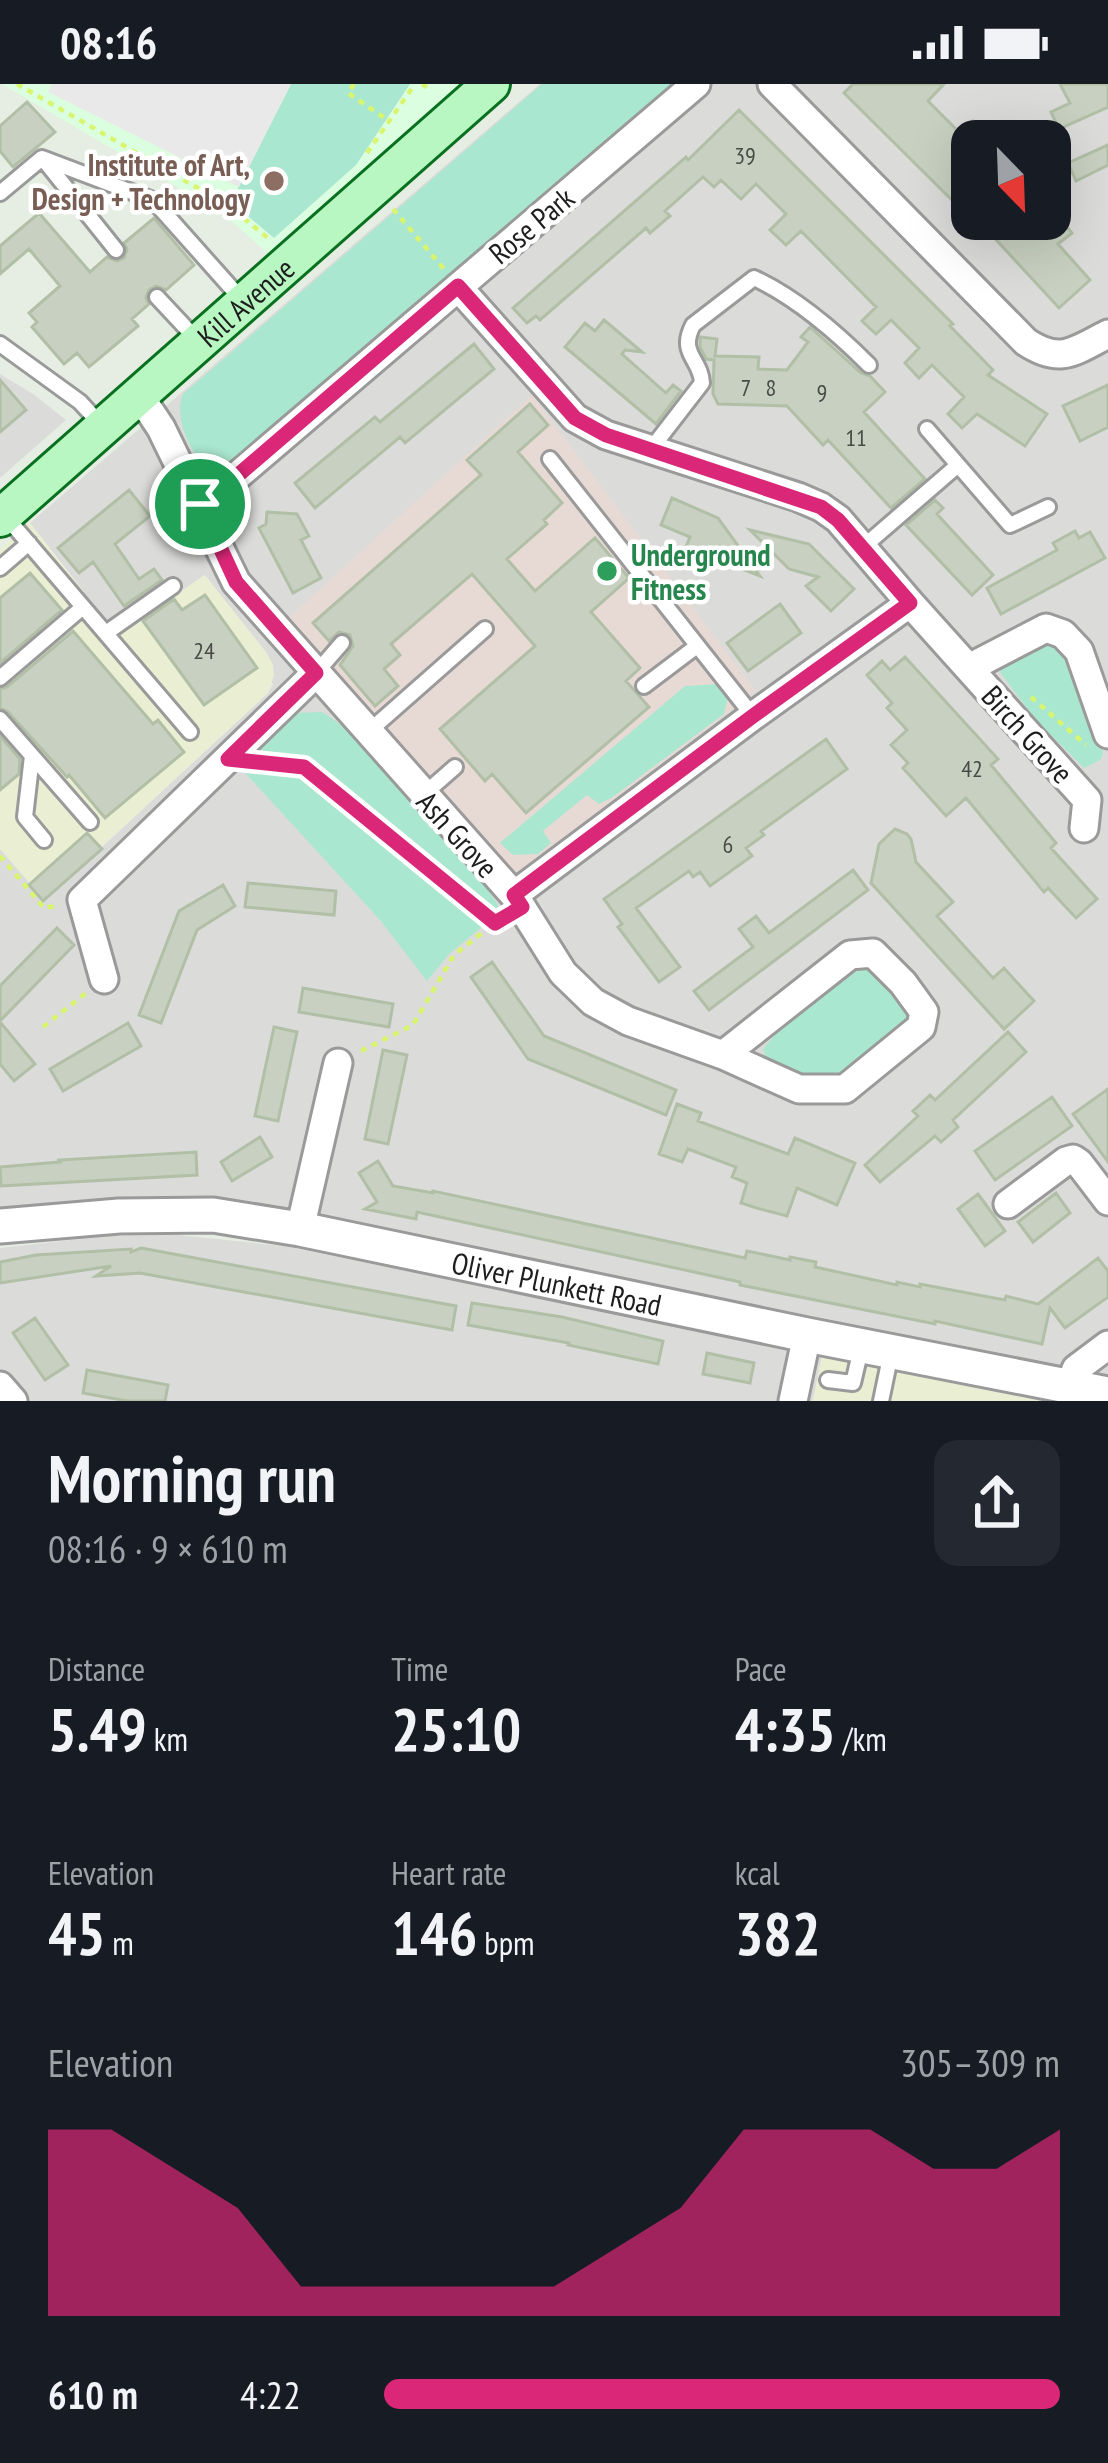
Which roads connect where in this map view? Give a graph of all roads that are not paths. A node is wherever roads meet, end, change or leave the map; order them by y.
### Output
1 (491, 84) edge
2 (696, 84) edge
3 (772, 84) edge
4 (42, 158) junction
5 (0, 193) edge
6 (116, 250) dead end
7 (458, 286) junction
8 (157, 298) dead end
9 (243, 302) junction
10 (1108, 334) edge
11 (199, 342) junction
12 (0, 344) edge
13 (868, 364) dead end
14 (139, 395) junction
15 (103, 427) junction
16 (927, 429) dead end
17 (651, 449) junction
18 (550, 459) dead end
19 (958, 465) junction
20 (200, 504) junction
21 (1048, 507) dead end
22 (2, 516) edge
23 (28, 543) junction
24 (862, 549) junction
25 (0, 568) edge
26 (173, 586) dead end
27 (910, 603) junction
28 (83, 607) junction
29 (485, 629) dead end
30 (106, 633) junction
31 (342, 643) dead end
32 (697, 646) junction
33 (969, 668) junction
34 (316, 673) junction
35 (0, 678) edge
36 (644, 686) dead end
37 (753, 716) junction
38 (0, 719) edge
39 (190, 732) dead end
40 (367, 733) junction
41 (1103, 742) edge
42 (32, 756) junction
43 (454, 767) dead end
44 (423, 795) junction
45 (1093, 805) edge
46 (90, 822) dead end
47 (44, 840) dead end
48 (518, 901) junction
49 (104, 979) road end
50 (723, 1055) junction
51 (338, 1063) road end
52 (1108, 1201) edge
53 (1008, 1204) dead end
54 (0, 1226) edge
55 (299, 1229) junction
56 (807, 1335) junction
57 (1108, 1345) edge
58 (876, 1349) junction
59 (828, 1380) dead end
60 (0, 1386) edge
61 (1070, 1387) junction
62 (1108, 1394) edge
63 (13, 1401) edge
64 (793, 1401) edge
65 (881, 1401) edge

1 - 9 main road, Kill Avenue
2 - 7 street, Rose Park
3 - 10 street
4 - 5 lane
4 - 6 lane
4 - 9 lane
7 - 17 street, Birch Grove
7 - 20 street, Rose Park
8 - 11 lane
9 - 11 main road, Kill Avenue
11 - 14 main road, Kill Avenue
12 - 15 lane
13 - 17 lane
14 - 15 main road, Kill Avenue
14 - 20 street, Ash Grove
15 - 22 main road, Kill Avenue
16 - 19 lane
17 - 24 street, Birch Grove
18 - 32 lane
19 - 21 lane
19 - 24 lane
20 - 34 street, Ash Grove
22 - 23 lane
23 - 25 lane
23 - 28 lane
24 - 27 street, Birch Grove
26 - 30 lane
27 - 33 street, Birch Grove
27 - 37 street
28 - 30 lane
28 - 35 lane
29 - 40 lane
30 - 39 lane
31 - 34 lane
32 - 36 lane
32 - 37 lane
33 - 41 street, Birch Grove
33 - 45 street, Birch Grove
34 - 40 street, Ash Grove
34 - 49 street
37 - 48 street
38 - 42 lane
40 - 44 street, Ash Grove
42 - 46 lane
42 - 47 lane
43 - 44 lane
44 - 48 street, Ash Grove
48 - 50 street, Ash Grove
50 - 50 street, Ash Grove
51 - 55 street
52 - 53 street
54 - 55 street, Oliver Plunkett Road
55 - 56 street, Oliver Plunkett Road
56 - 58 street, Oliver Plunkett Road
56 - 64 street
57 - 61 street
58 - 59 lane
58 - 61 street, Oliver Plunkett Road
58 - 65 lane
60 - 63 street
61 - 62 street, Oliver Plunkett Road

